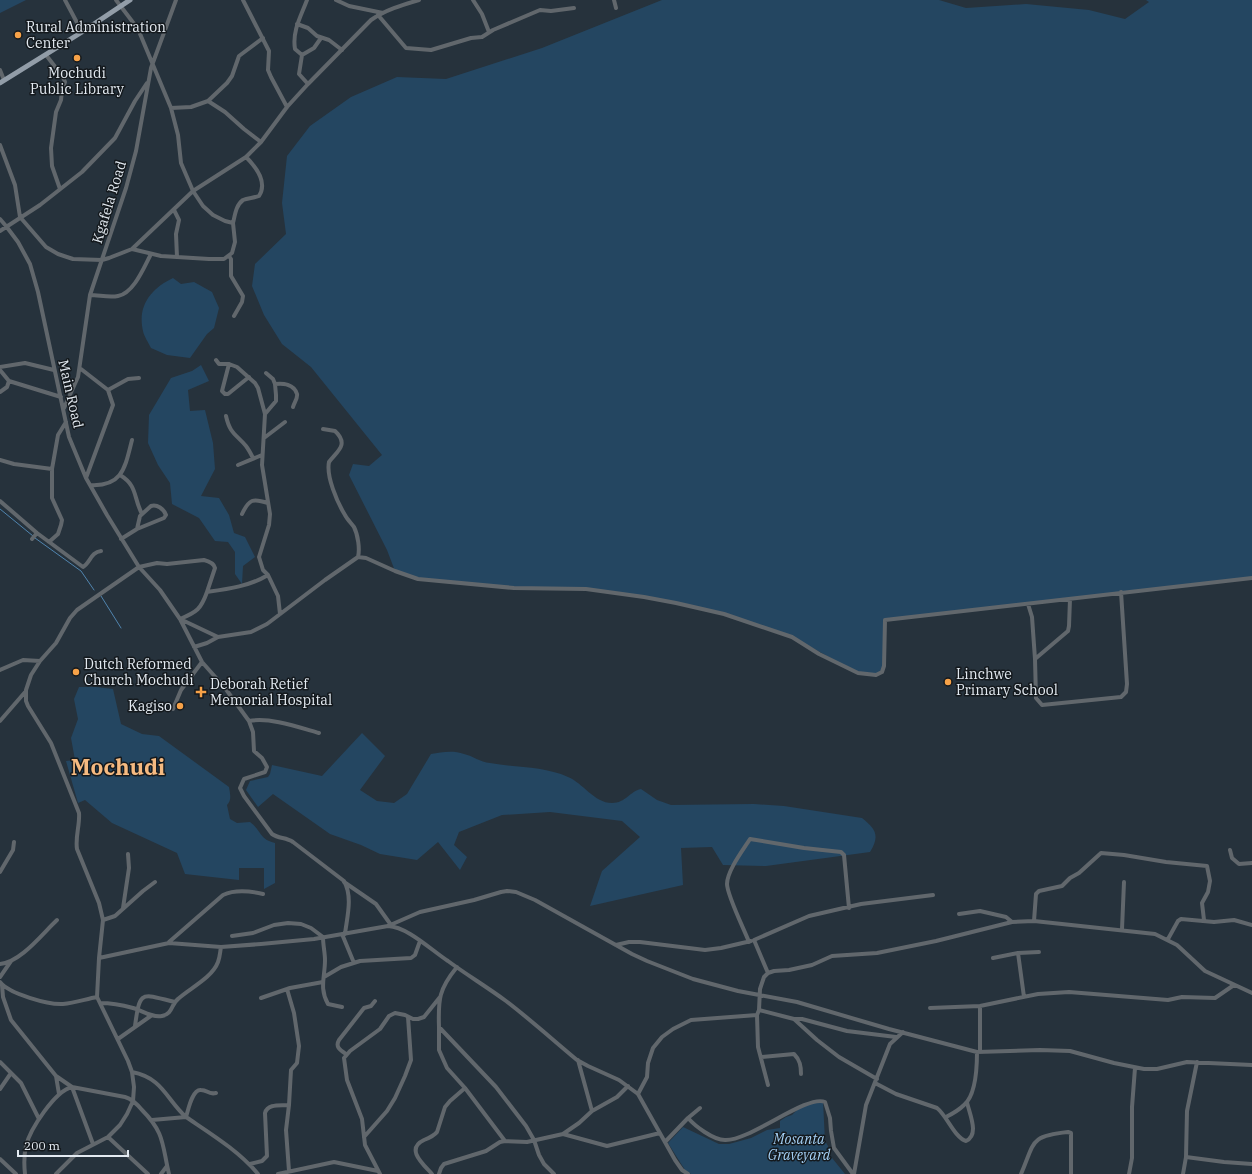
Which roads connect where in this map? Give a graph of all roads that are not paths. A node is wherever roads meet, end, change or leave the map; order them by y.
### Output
1 (65, 0) edge
2 (116, 0) edge
3 (130, 0) edge
4 (176, 0) edge
5 (243, 0) edge
6 (308, 0) edge
7 (336, 0) edge
8 (419, 0) edge
9 (473, 0) edge
10 (614, 0) edge
11 (121, 7) junction
12 (574, 8) dead end
13 (616, 8) dead end
14 (383, 13) junction
15 (378, 15) junction
16 (298, 24) junction
17 (82, 32) junction
18 (489, 32) junction
19 (263, 38) junction
20 (321, 38) junction
21 (342, 50) junction
22 (46, 54) junction
23 (302, 55) junction
24 (153, 65) junction
25 (0, 70) edge
26 (148, 81) junction
27 (2, 82) edge
28 (308, 84) junction
29 (208, 101) junction
30 (287, 106) junction
31 (170, 108) junction
32 (261, 142) junction
33 (0, 145) edge
34 (246, 157) junction
35 (60, 189) junction
36 (193, 191) junction
37 (174, 210) junction
38 (20, 217) junction
39 (0, 219) edge
40 (234, 223) junction
41 (6, 226) junction
42 (0, 231) edge
43 (132, 249) junction
44 (151, 254) junction
45 (229, 256) junction
46 (176, 257) junction
47 (102, 260) junction
48 (90, 294) junction
49 (234, 316) dead end
50 (216, 360) dead end
51 (229, 364) junction
52 (0, 367) edge
53 (80, 369) junction
54 (0, 370) edge
55 (54, 370) junction
56 (266, 373) dead end
57 (249, 377) junction
58 (139, 378) dead end
59 (9, 381) junction
60 (275, 384) junction
61 (108, 390) junction
62 (0, 392) edge
63 (61, 397) junction
64 (293, 406) dead end
65 (64, 409) junction
66 (265, 414) junction
67 (226, 416) dead end
68 (66, 422) junction
69 (285, 422) dead end
70 (323, 429) dead end
71 (264, 438) junction
72 (132, 440) dead end
73 (262, 455) junction
74 (253, 458) junction
75 (0, 460) edge
76 (238, 465) dead end
77 (52, 469) junction
78 (120, 475) junction
79 (86, 478) junction
80 (90, 485) junction
81 (0, 501) edge
82 (268, 503) junction
83 (142, 514) junction
84 (242, 514) dead end
85 (136, 529) junction
86 (121, 539) junction
87 (49, 542) junction
88 (101, 550) dead end
89 (358, 557) junction
90 (139, 567) junction
91 (268, 575) junction
92 (1252, 578) edge
93 (207, 592) junction
94 (1120, 592) junction
95 (1070, 599) junction
96 (1028, 604) junction
97 (280, 614) junction
98 (180, 618) junction
99 (218, 637) junction
100 (194, 647) junction
101 (1035, 659) junction
102 (40, 661) junction
103 (202, 662) junction
104 (0, 670) edge
105 (26, 690) junction
106 (173, 709) dead end
107 (249, 721) junction
108 (0, 722) edge
109 (319, 733) dead end
110 (14, 842) dead end
111 (1230, 850) dead end
112 (128, 854) dead end
113 (1252, 863) edge
114 (0, 872) edge
115 (344, 881) junction
116 (155, 882) dead end
117 (1124, 882) dead end
118 (264, 894) dead end
119 (933, 895) dead end
120 (849, 908) junction
121 (123, 909) junction
122 (959, 914) dead end
123 (57, 920) dead end
124 (103, 920) junction
125 (1204, 920) junction
126 (1034, 921) junction
127 (1012, 922) junction
128 (389, 925) junction
129 (1252, 925) edge
130 (1122, 930) junction
131 (343, 934) junction
132 (232, 936) dead end
133 (322, 937) junction
134 (1168, 939) junction
135 (754, 940) junction
136 (420, 941) junction
137 (749, 942) junction
138 (169, 943) junction
139 (616, 945) junction
140 (221, 947) junction
141 (1039, 952) dead end
142 (1018, 953) junction
143 (99, 958) junction
144 (993, 958) dead end
145 (11, 961) junction
146 (354, 962) junction
147 (0, 964) edge
148 (457, 967) junction
149 (768, 973) junction
150 (0, 977) edge
151 (324, 977) junction
152 (323, 982) junction
153 (1234, 985) junction
154 (1, 986) edge
155 (287, 989) junction
156 (1252, 993) edge
157 (759, 995) junction
158 (97, 997) junction
159 (440, 997) junction
160 (1024, 997) junction
161 (261, 998) dead end
162 (375, 1001) dead end
163 (175, 1002) junction
164 (100, 1004) junction
165 (980, 1006) junction
166 (342, 1007) dead end
167 (930, 1008) dead end
168 (137, 1009) junction
169 (759, 1010) junction
170 (152, 1015) junction
171 (757, 1015) junction
172 (408, 1017) junction
173 (794, 1019) junction
174 (135, 1026) junction
175 (439, 1027) junction
176 (903, 1032) junction
177 (896, 1037) junction
178 (118, 1039) junction
179 (978, 1052) junction
180 (346, 1054) junction
181 (761, 1057) junction
182 (578, 1060) junction
183 (0, 1062) edge
184 (1196, 1062) junction
185 (1252, 1065) edge
186 (1135, 1068) junction
187 (132, 1072) junction
188 (11, 1073) junction
189 (801, 1074) dead end
190 (56, 1076) junction
191 (876, 1081) junction
192 (768, 1085) dead end
193 (628, 1086) junction
194 (72, 1087) junction
195 (0, 1088) edge
196 (465, 1088) junction
197 (216, 1093) dead end
198 (59, 1094) junction
199 (638, 1094) junction
200 (132, 1101) junction
201 (967, 1102) junction
202 (289, 1105) junction
203 (700, 1108) dead end
204 (592, 1111) junction
205 (186, 1117) junction
206 (688, 1118) junction
207 (946, 1118) junction
208 (39, 1119) junction
209 (152, 1120) junction
210 (660, 1133) junction
211 (562, 1134) junction
212 (108, 1137) junction
213 (364, 1137) junction
214 (534, 1140) junction
215 (505, 1141) junction
216 (665, 1142) junction
217 (93, 1144) junction
218 (1186, 1157) junction
219 (0, 1159) edge
220 (250, 1164) junction
221 (1252, 1164) edge
222 (167, 1166) junction
223 (290, 1171) junction
224 (379, 1172) edge
225 (16, 1174) edge
226 (24, 1174) edge
227 (56, 1174) edge
228 (148, 1174) edge
229 (161, 1174) edge
230 (169, 1174) edge
231 (258, 1174) edge
232 (278, 1174) edge
233 (432, 1174) edge
234 (439, 1174) edge
235 (554, 1174) edge
236 (688, 1174) edge
237 (854, 1174) edge
238 (1021, 1174) edge
239 (1070, 1174) edge
240 (1129, 1174) edge
241 (1182, 1174) edge

1 - 17 street
2 - 11 street
3 - 11 main road
4 - 24 street, Kgafela Road
5 - 19 street
6 - 16 street
7 - 14 street
8 - 14 street
9 - 18 street
10 - 13 street
11 - 17 main road
11 - 24 street
12 - 18 street
14 - 15 street
15 - 18 street
15 - 21 street
16 - 20 street
16 - 23 street
17 - 22 main road
19 - 29 street
19 - 30 street
20 - 21 street
20 - 23 street
21 - 28 street
22 - 27 main road
22 - 35 street
23 - 28 street
24 - 26 street, Kgafela Road
24 - 31 street
25 - 27 street
26 - 35 street
26 - 47 street, Kgafela Road
28 - 30 street
29 - 31 street
29 - 32 street
30 - 32 street
31 - 36 street
32 - 34 street
33 - 38 street
34 - 36 street
34 - 40 street
35 - 38 street
36 - 37 street
36 - 40 street
37 - 43 street
37 - 46 street
38 - 41 street
38 - 47 street
39 - 41 street, Main Road
40 - 45 street
41 - 42 street
41 - 55 street, Main Road
43 - 44 street
43 - 47 street
44 - 46 street
44 - 48 street
45 - 46 street
45 - 49 street
47 - 48 street, Kgafela Road
48 - 53 street, Kgafela Road
50 - 51 street
51 - 57 street
51 - 57 street
52 - 55 street
53 - 61 street
53 - 65 street, Kgafela Road
54 - 59 street
55 - 63 street, Main Road
56 - 60 street
57 - 66 street
58 - 61 street
59 - 62 street
59 - 63 street
60 - 64 street
60 - 66 street
61 - 79 street
63 - 65 street, Main Road
65 - 68 street, Main Road
66 - 71 street
67 - 74 street
68 - 77 street
68 - 79 street, Main Road
69 - 71 street
70 - 89 street
71 - 73 street
72 - 78 street
73 - 74 street
73 - 82 street
74 - 76 street
75 - 77 street
77 - 87 street
78 - 80 street
78 - 83 street
79 - 80 street, Main Road
80 - 86 street, Main Road
81 - 87 street
82 - 84 street
82 - 91 street
83 - 85 street
83 - 85 street
85 - 86 street
86 - 90 street, Main Road
87 - 88 street
89 - 96 street
89 - 97 street
90 - 93 street
90 - 98 street, Main Road
90 - 102 street
91 - 93 street
91 - 97 street
92 - 94 street
93 - 98 street
94 - 95 street
94 - 101 street
95 - 96 street
95 - 101 street
96 - 101 street
97 - 99 street
98 - 99 street
98 - 100 street, Main Road
99 - 100 street
100 - 103 street, Main Road
102 - 104 street
102 - 105 street
103 - 106 street
103 - 107 street, Main Road
105 - 108 street
105 - 124 street
107 - 109 street
107 - 115 street
110 - 114 street
111 - 113 street
112 - 121 street
115 - 128 street
115 - 131 street
116 - 121 street
117 - 130 street
118 - 138 street
119 - 120 street
120 - 135 street
120 - 137 street
121 - 124 street
122 - 127 street
123 - 145 street
124 - 143 street
125 - 126 street
125 - 129 street
125 - 134 street
126 - 127 street
126 - 130 street
127 - 149 street
128 - 131 street
128 - 136 street
128 - 139 street
130 - 134 street
131 - 133 street
131 - 146 street
132 - 133 street
133 - 140 street
133 - 151 street
134 - 153 street
135 - 137 street
135 - 149 street
136 - 146 street
136 - 148 street
137 - 139 street
138 - 140 street
138 - 143 street
139 - 157 street
140 - 163 street
141 - 142 street
142 - 144 street
142 - 160 street
143 - 158 street
145 - 147 street
145 - 150 street
146 - 151 street
148 - 159 street
148 - 182 street
149 - 157 street
151 - 152 street
152 - 155 street
152 - 166 street
153 - 156 street
153 - 160 street
154 - 158 street
154 - 190 street
155 - 161 street
155 - 202 street
157 - 169 street
157 - 176 street
158 - 164 street
159 - 172 street
159 - 175 street
160 - 165 street
162 - 180 street
163 - 168 street
163 - 170 street
164 - 168 street
164 - 178 street
165 - 167 street
165 - 179 street
168 - 170 street
168 - 174 street
169 - 171 street
169 - 173 street
170 - 174 street
171 - 181 street
171 - 199 street
172 - 180 street
172 - 213 street
173 - 177 street
173 - 191 street
174 - 178 street
175 - 196 street
175 - 214 street
176 - 177 street
176 - 179 street
177 - 191 street
178 - 187 street
179 - 186 street
179 - 201 street
180 - 213 street
181 - 189 street
181 - 192 street
182 - 193 street
182 - 204 street
183 - 188 street
184 - 185 street
184 - 186 street
184 - 218 street
186 - 240 street
187 - 200 street
187 - 205 street
188 - 195 street
188 - 208 street
190 - 194 street
190 - 198 street
191 - 207 street
191 - 237 street
193 - 199 street
193 - 204 street
194 - 198 street
194 - 200 street
194 - 217 street
196 - 215 street
196 - 233 street
197 - 205 street
198 - 208 street
199 - 210 street
200 - 209 street
200 - 212 street
201 - 207 street
201 - 207 street
202 - 220 street
202 - 223 street
203 - 206 street
204 - 211 street
205 - 209 street
205 - 220 street
206 - 216 street
206 - 237 street
208 - 226 street
209 - 222 street
210 - 211 street
210 - 216 street
211 - 214 street
212 - 217 street
212 - 228 street
213 - 224 street
214 - 215 street
214 - 235 street
215 - 234 street
216 - 236 street
217 - 227 street
218 - 221 street
218 - 241 street
219 - 225 street
220 - 231 street
222 - 229 street
222 - 230 street
223 - 224 street
223 - 232 street
238 - 239 street

